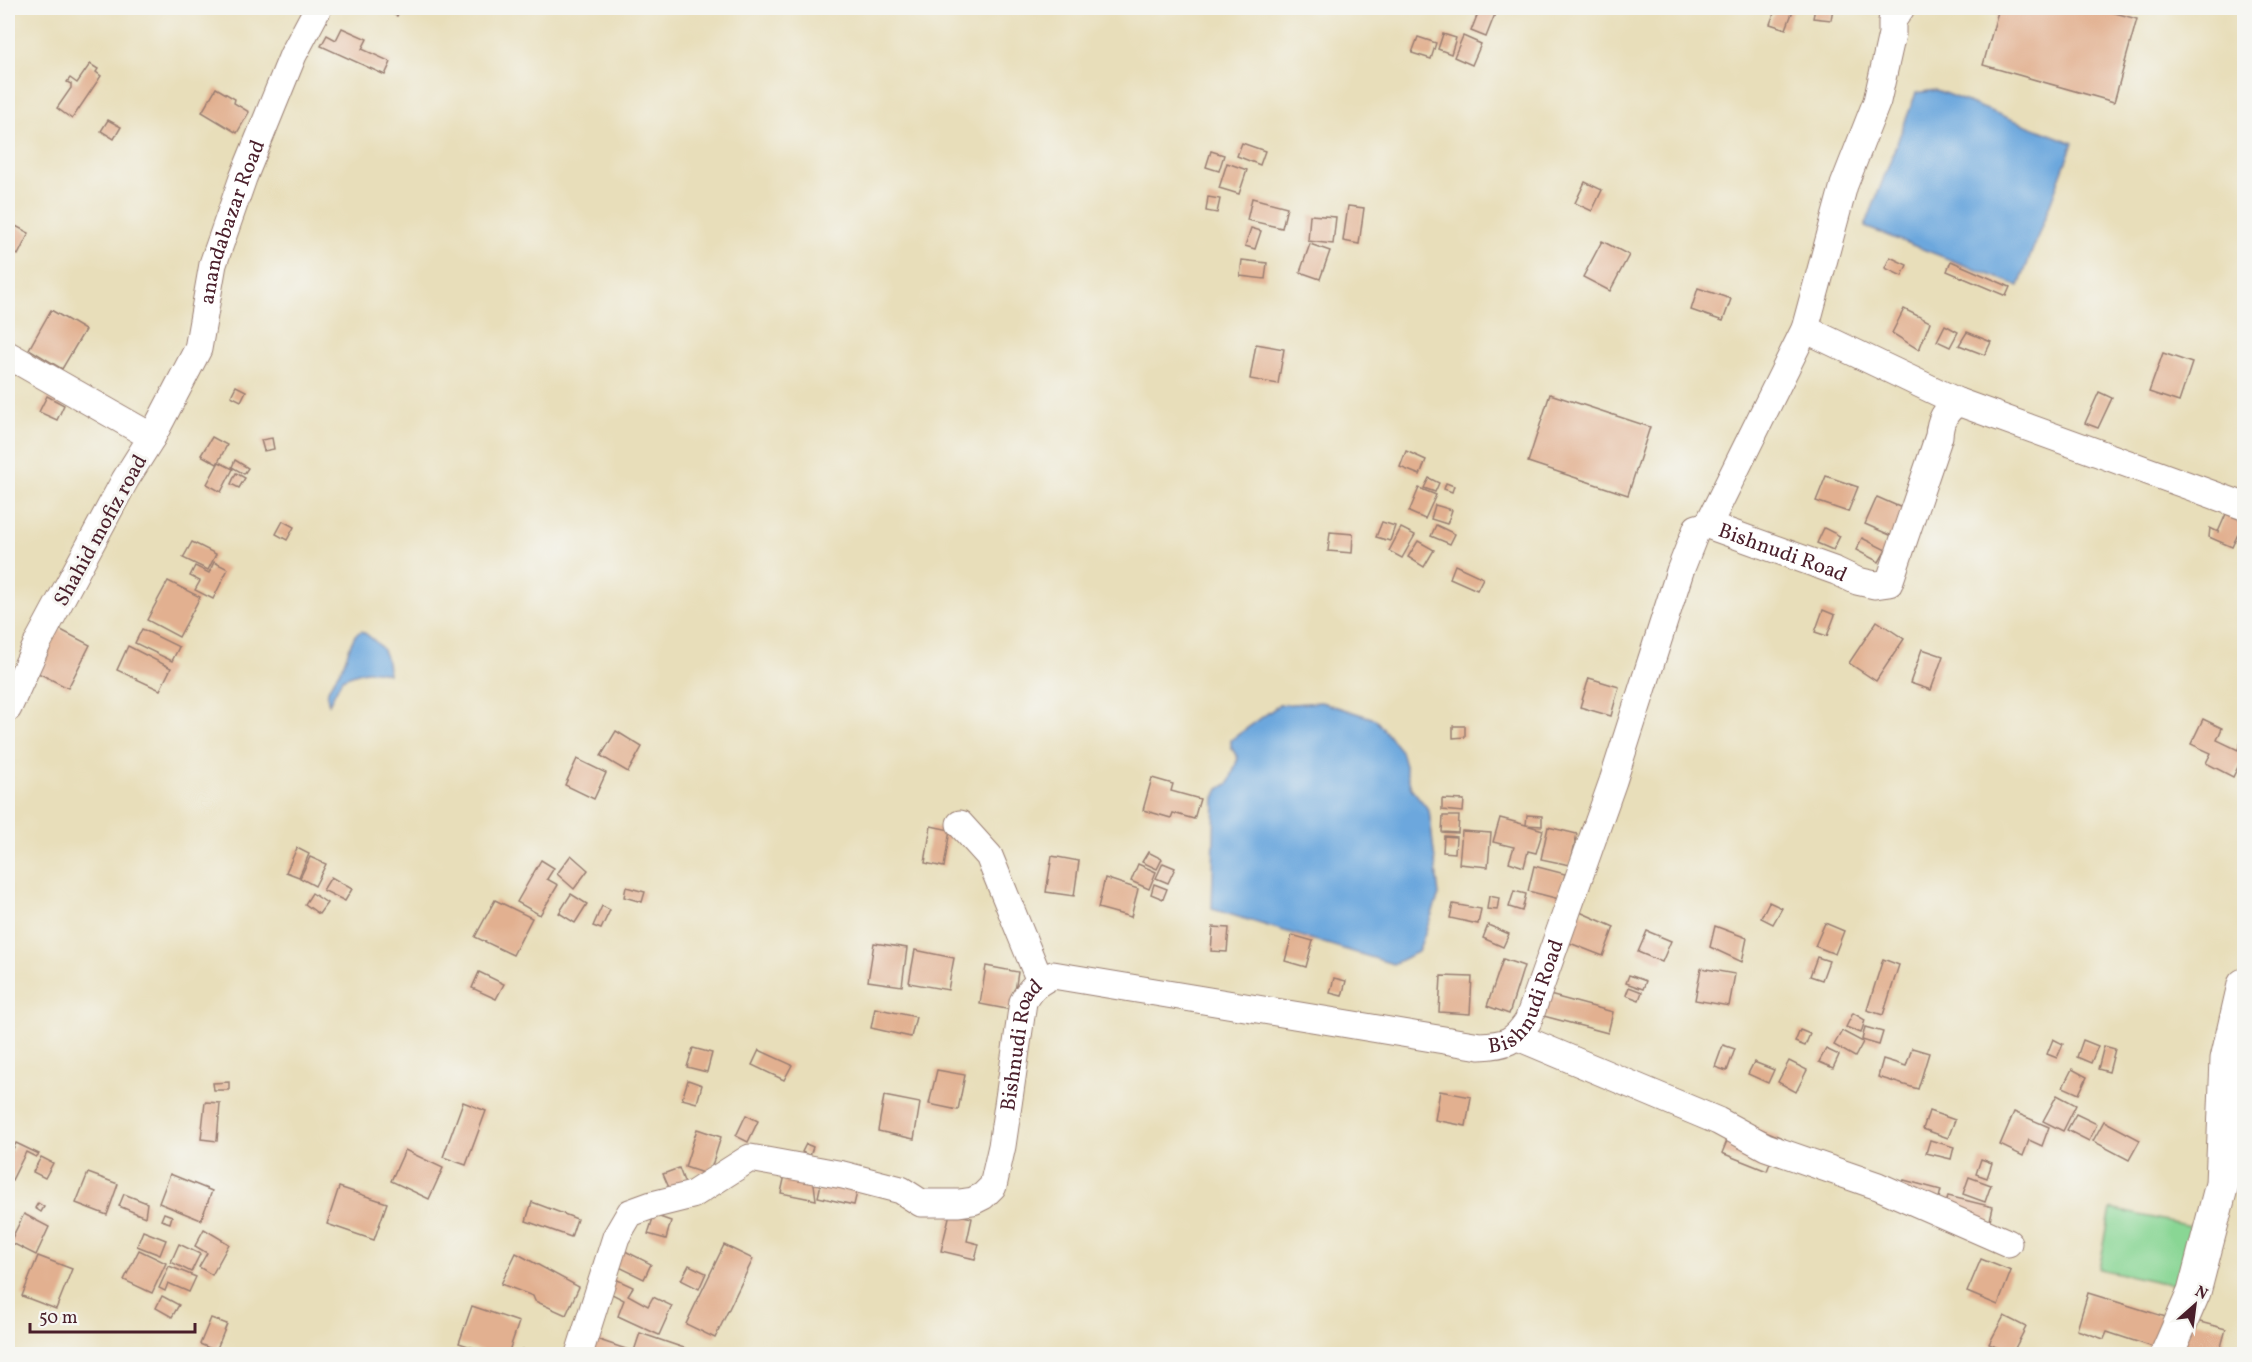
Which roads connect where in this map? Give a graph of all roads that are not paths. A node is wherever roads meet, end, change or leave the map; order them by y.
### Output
1 (318, 8) edge
2 (1901, 8) edge
3 (1805, 329) junction
4 (8, 355) edge
5 (1958, 402) junction
6 (152, 437) junction
7 (2244, 506) edge
8 (1708, 525) junction
9 (8, 708) edge
10 (960, 824) dead end
11 (1040, 981) junction
12 (2244, 985) edge
13 (1518, 1037) junction
14 (2008, 1243) dead end
15 (579, 1354) edge
16 (2167, 1354) edge

1 - 6 street, anandabazar Road
2 - 3 street
3 - 5 street
3 - 8 street
4 - 6 street, Shahid mofiz road
5 - 7 street
5 - 8 street, Bishnudi Road
6 - 9 street, Shahid mofiz road
8 - 13 street, Bishnudi Road
10 - 11 street
11 - 13 street, Bishnudi Road
11 - 15 street, Bishnudi Road
12 - 16 street
13 - 14 street

